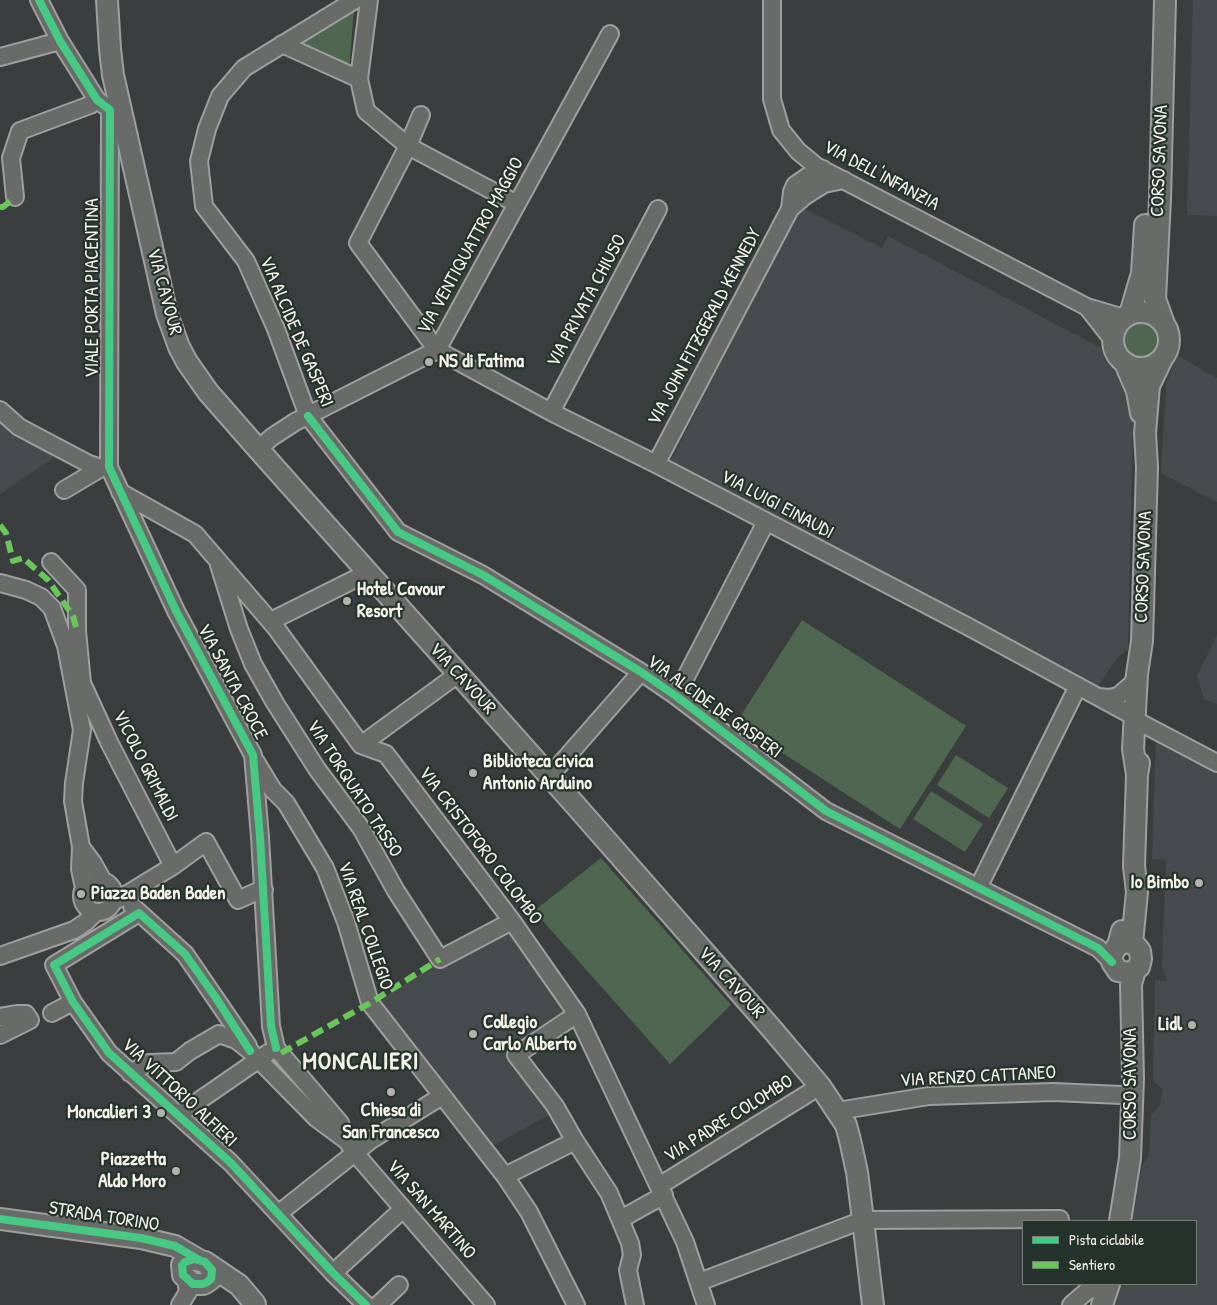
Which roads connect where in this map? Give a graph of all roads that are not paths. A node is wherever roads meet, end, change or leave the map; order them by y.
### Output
1 (39, 0) edge
2 (107, 0) edge
3 (355, 0) edge
4 (369, 0) edge
5 (772, 0) edge
6 (1153, 0) edge
7 (1165, 0) edge
8 (610, 34) dead end
9 (60, 41) junction
10 (282, 44) junction
11 (0, 57) edge
12 (359, 79) junction
13 (109, 106) junction
14 (421, 115) dead end
15 (408, 146) junction
16 (823, 169) junction
17 (844, 180) junction
18 (15, 197) dead end
19 (517, 204) junction
20 (658, 209) dead end
21 (790, 209) junction
22 (1087, 307) junction
23 (1127, 316) junction
24 (1163, 321) junction
25 (1113, 340) junction
26 (437, 350) junction
27 (1162, 359) junction
28 (1125, 363) junction
29 (0, 410) edge
30 (551, 412) junction
31 (308, 416) junction
32 (1145, 433) junction
33 (258, 449) junction
34 (656, 464) junction
35 (99, 466) junction
36 (64, 490) dead end
37 (120, 492) junction
38 (766, 522) junction
39 (217, 559) junction
40 (51, 562) dead end
41 (367, 573) junction
42 (0, 583) edge
43 (270, 621) junction
44 (1142, 641) junction
45 (641, 672) junction
46 (458, 674) junction
47 (1136, 674) junction
48 (78, 684) junction
49 (1078, 686) junction
50 (676, 696) junction
51 (1096, 696) junction
52 (1139, 720) junction
53 (361, 745) junction
54 (253, 755) junction
55 (1217, 763) edge
56 (548, 777) junction
57 (81, 847) junction
58 (173, 866) junction
59 (103, 882) junction
60 (978, 888) junction
61 (264, 890) junction
62 (119, 897) junction
63 (88, 901) junction
64 (139, 913) junction
65 (512, 921) junction
66 (1118, 955) junction
67 (0, 956) edge
68 (73, 1002) junction
69 (578, 1014) junction
70 (41, 1017) junction
71 (0, 1018) edge
72 (0, 1035) edge
73 (276, 1048) junction
74 (254, 1054) junction
75 (130, 1073) junction
76 (820, 1086) junction
77 (1122, 1095) junction
78 (442, 1096) junction
79 (837, 1111) junction
80 (180, 1117) junction
81 (575, 1141) junction
82 (351, 1147) junction
83 (505, 1176) junction
84 (661, 1190) junction
85 (1123, 1197) junction
86 (403, 1209) junction
87 (278, 1214) junction
88 (0, 1219) edge
89 (621, 1219) junction
90 (1060, 1219) dead end
91 (863, 1220) junction
92 (1120, 1220) edge
93 (155, 1242) junction
94 (202, 1261) junction
95 (333, 1273) junction
96 (193, 1279) junction
97 (699, 1282) junction
98 (399, 1285) dead end
99 (1109, 1285) edge
100 (180, 1304) edge
101 (256, 1304) edge
102 (366, 1305) edge
103 (378, 1305) edge
104 (486, 1305) edge
105 (576, 1305) edge
106 (635, 1305) edge
107 (706, 1305) edge
108 (873, 1305) edge
109 (1071, 1305) edge
110 (1102, 1305) edge

1 - 9 street
2 - 13 main road, VIA CAVOUR
3 - 10 street, VIA ALCIDE DE GASPERI
4 - 12 street
5 - 16 street, VIA DELL'INFANZIA
6 - 23 main road, CORSO SAVONA
7 - 24 main road, CORSO SAVONA
8 - 19 street, VIA VENTIQUATTRO MAGGIO
9 - 11 street
9 - 13 street
10 - 12 street
10 - 31 street, VIA ALCIDE DE GASPERI
12 - 15 street
13 - 18 street
13 - 33 main road, VIA CAVOUR
13 - 35 street, VIALE PORTA PIACENTINA
14 - 15 street
15 - 19 street
15 - 26 street
16 - 17 street, VIA DELL'INFANZIA
16 - 21 street, VIA JOHN FITZGERALD KENNEDY
17 - 21 street, VIA JOHN FITZGERALD KENNEDY
17 - 22 street, VIA DELL'INFANZIA
19 - 26 street, VIA VENTIQUATTRO MAGGIO
20 - 30 street, VIA PRIVATA CHIUSO
21 - 34 street, VIA JOHN FITZGERALD KENNEDY
22 - 23 street, VIA DELL'INFANZIA
22 - 25 street, VIA DELL'INFANZIA
23 - 24 main road
23 - 25 main road
24 - 27 main road
25 - 28 main road
26 - 30 street, VIA LUIGI EINAUDI
26 - 31 street, VIA VENTIQUATTRO MAGGIO
27 - 28 main road
27 - 32 main road, CORSO SAVONA
28 - 32 main road, CORSO SAVONA
29 - 35 street
30 - 34 street, VIA LUIGI EINAUDI
31 - 33 street, VIA VENTIQUATTRO MAGGIO
31 - 45 street, VIA ALCIDE DE GASPERI
32 - 44 main road, CORSO SAVONA
33 - 41 main road, VIA CAVOUR
34 - 38 street, VIA LUIGI EINAUDI
35 - 36 street
35 - 37 street, VIA SANTA CROCE
37 - 39 street
37 - 54 street, VIA SANTA CROCE
38 - 49 street, VIA LUIGI EINAUDI
38 - 50 street
39 - 43 street
39 - 65 street, VIA TORQUATO TASSO
40 - 48 street
41 - 43 street
41 - 46 main road, VIA CAVOUR
42 - 48 street
43 - 53 street
44 - 47 main road, CORSO SAVONA
44 - 52 main road, CORSO SAVONA
45 - 50 street, VIA ALCIDE DE GASPERI
45 - 56 street
46 - 53 street
46 - 56 main road, VIA CAVOUR
47 - 51 street
47 - 52 main road, CORSO SAVONA
48 - 57 street
48 - 58 street, VICOLO GRIMALDI
49 - 51 street, VIA LUIGI EINAUDI
49 - 60 street
50 - 60 street, VIA ALCIDE DE GASPERI
51 - 52 street, VIA LUIGI EINAUDI
52 - 55 street, VIA LUIGI EINAUDI
52 - 66 main road, CORSO SAVONA
53 - 65 street, VIA CRISTOFORO COLOMBO
54 - 61 street, VIA SANTA CROCE
54 - 78 street, VIA REAL COLLEGIO
56 - 76 main road, VIA CAVOUR
57 - 59 street
57 - 63 street
58 - 61 street
58 - 62 street
59 - 62 street
59 - 63 street
60 - 66 street, VIA ALCIDE DE GASPERI
61 - 73 street, VIA SANTA CROCE
62 - 63 street
62 - 64 street
63 - 67 street
64 - 68 street, VIA VITTORIO ALFIERI
64 - 74 street
65 - 69 street, VIA CRISTOFORO COLOMBO
66 - 77 main road, CORSO SAVONA
66 - 85 main road, CORSO SAVONA
68 - 70 street
68 - 75 street, VIA VITTORIO ALFIERI
69 - 81 street
69 - 84 street, VIA CRISTOFORO COLOMBO
70 - 71 street
70 - 72 street
73 - 74 street
73 - 82 street
74 - 75 street
74 - 80 street
74 - 82 street
75 - 80 street, VIA VITTORIO ALFIERI
76 - 79 main road, VIA CAVOUR
76 - 84 street, VIA PADRE COLOMBO
77 - 79 street, VIA RENZO CATTANEO
77 - 85 main road, CORSO SAVONA
78 - 82 street
78 - 83 street, VIA REAL COLLEGIO
79 - 91 main road, VIA CAVOUR
80 - 87 street, VIA VITTORIO ALFIERI
81 - 83 street
81 - 89 street
82 - 86 street, VIA SAN MARTINO
82 - 87 street
83 - 105 street, VIA REAL COLLEGIO
84 - 89 street, VIA PADRE COLOMBO
84 - 97 street, VIA CRISTOFORO COLOMBO
85 - 92 main road, CORSO SAVONA
86 - 95 street
86 - 104 street, VIA SAN MARTINO
87 - 95 street, VIA VITTORIO ALFIERI
88 - 93 main road, STRADA TORINO
89 - 106 street
90 - 91 street
91 - 97 street
91 - 108 main road, VIA CAVOUR
93 - 94 main road, STRADA TORINO
93 - 96 main road, STRADA TORINO
94 - 96 main road
94 - 101 main road, STRADA TORINO
95 - 102 street, VIA VITTORIO ALFIERI
96 - 100 street
96 - 101 main road, STRADA TORINO
97 - 107 street, VIA CRISTOFORO COLOMBO
98 - 103 street
99 - 109 street
99 - 110 main road

